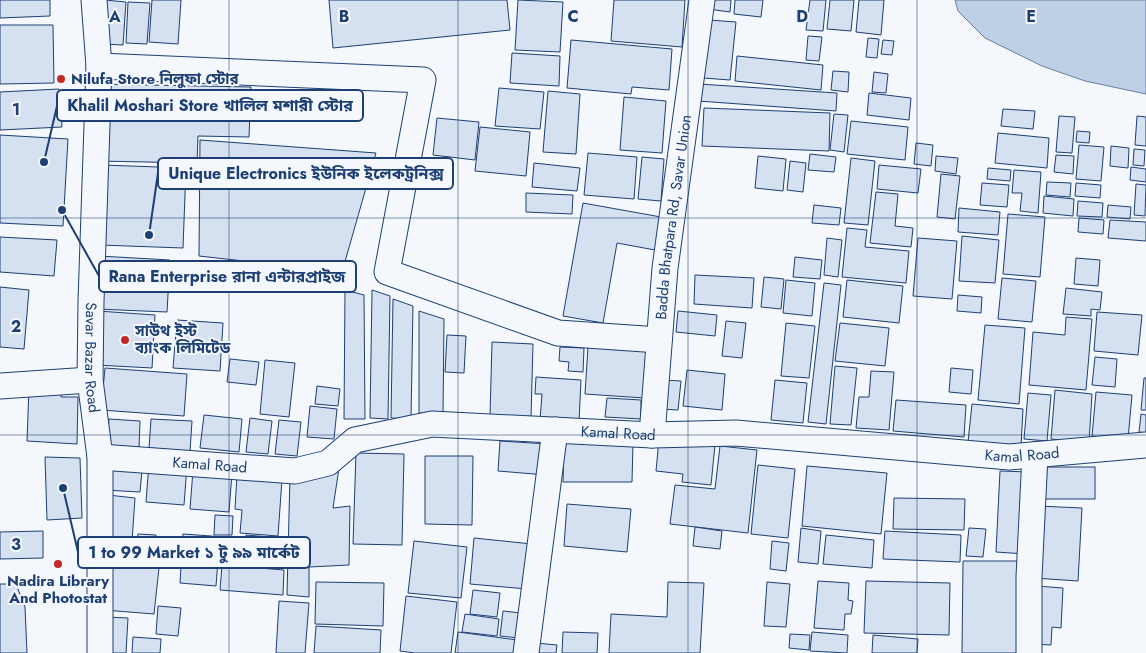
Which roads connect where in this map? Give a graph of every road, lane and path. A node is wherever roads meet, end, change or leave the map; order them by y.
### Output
1 (94, 0) edge
2 (702, 0) edge
3 (99, 66) junction
4 (659, 340) junction
5 (90, 380) junction
6 (0, 386) edge
7 (555, 430) junction
8 (652, 435) junction
9 (1146, 445) edge
10 (1035, 455) junction
11 (100, 457) junction
12 (100, 653) edge
13 (526, 653) edge
14 (1029, 653) edge

1 - 3 street, Savar Bazar Road
2 - 4 street, Badda Bhatpara Rd, Savar Union
3 - 4 street
3 - 5 street, Savar Bazar Road
4 - 8 street, Badda Bhatpara Rd, Savar Union
5 - 6 street
5 - 11 street, Savar Bazar Road
7 - 8 street, Kamal Road
7 - 11 street, Kamal Road
7 - 13 street
8 - 10 street, Kamal Road
9 - 10 street, Kamal Road
10 - 14 street
11 - 12 street, Savar Bazar Road

